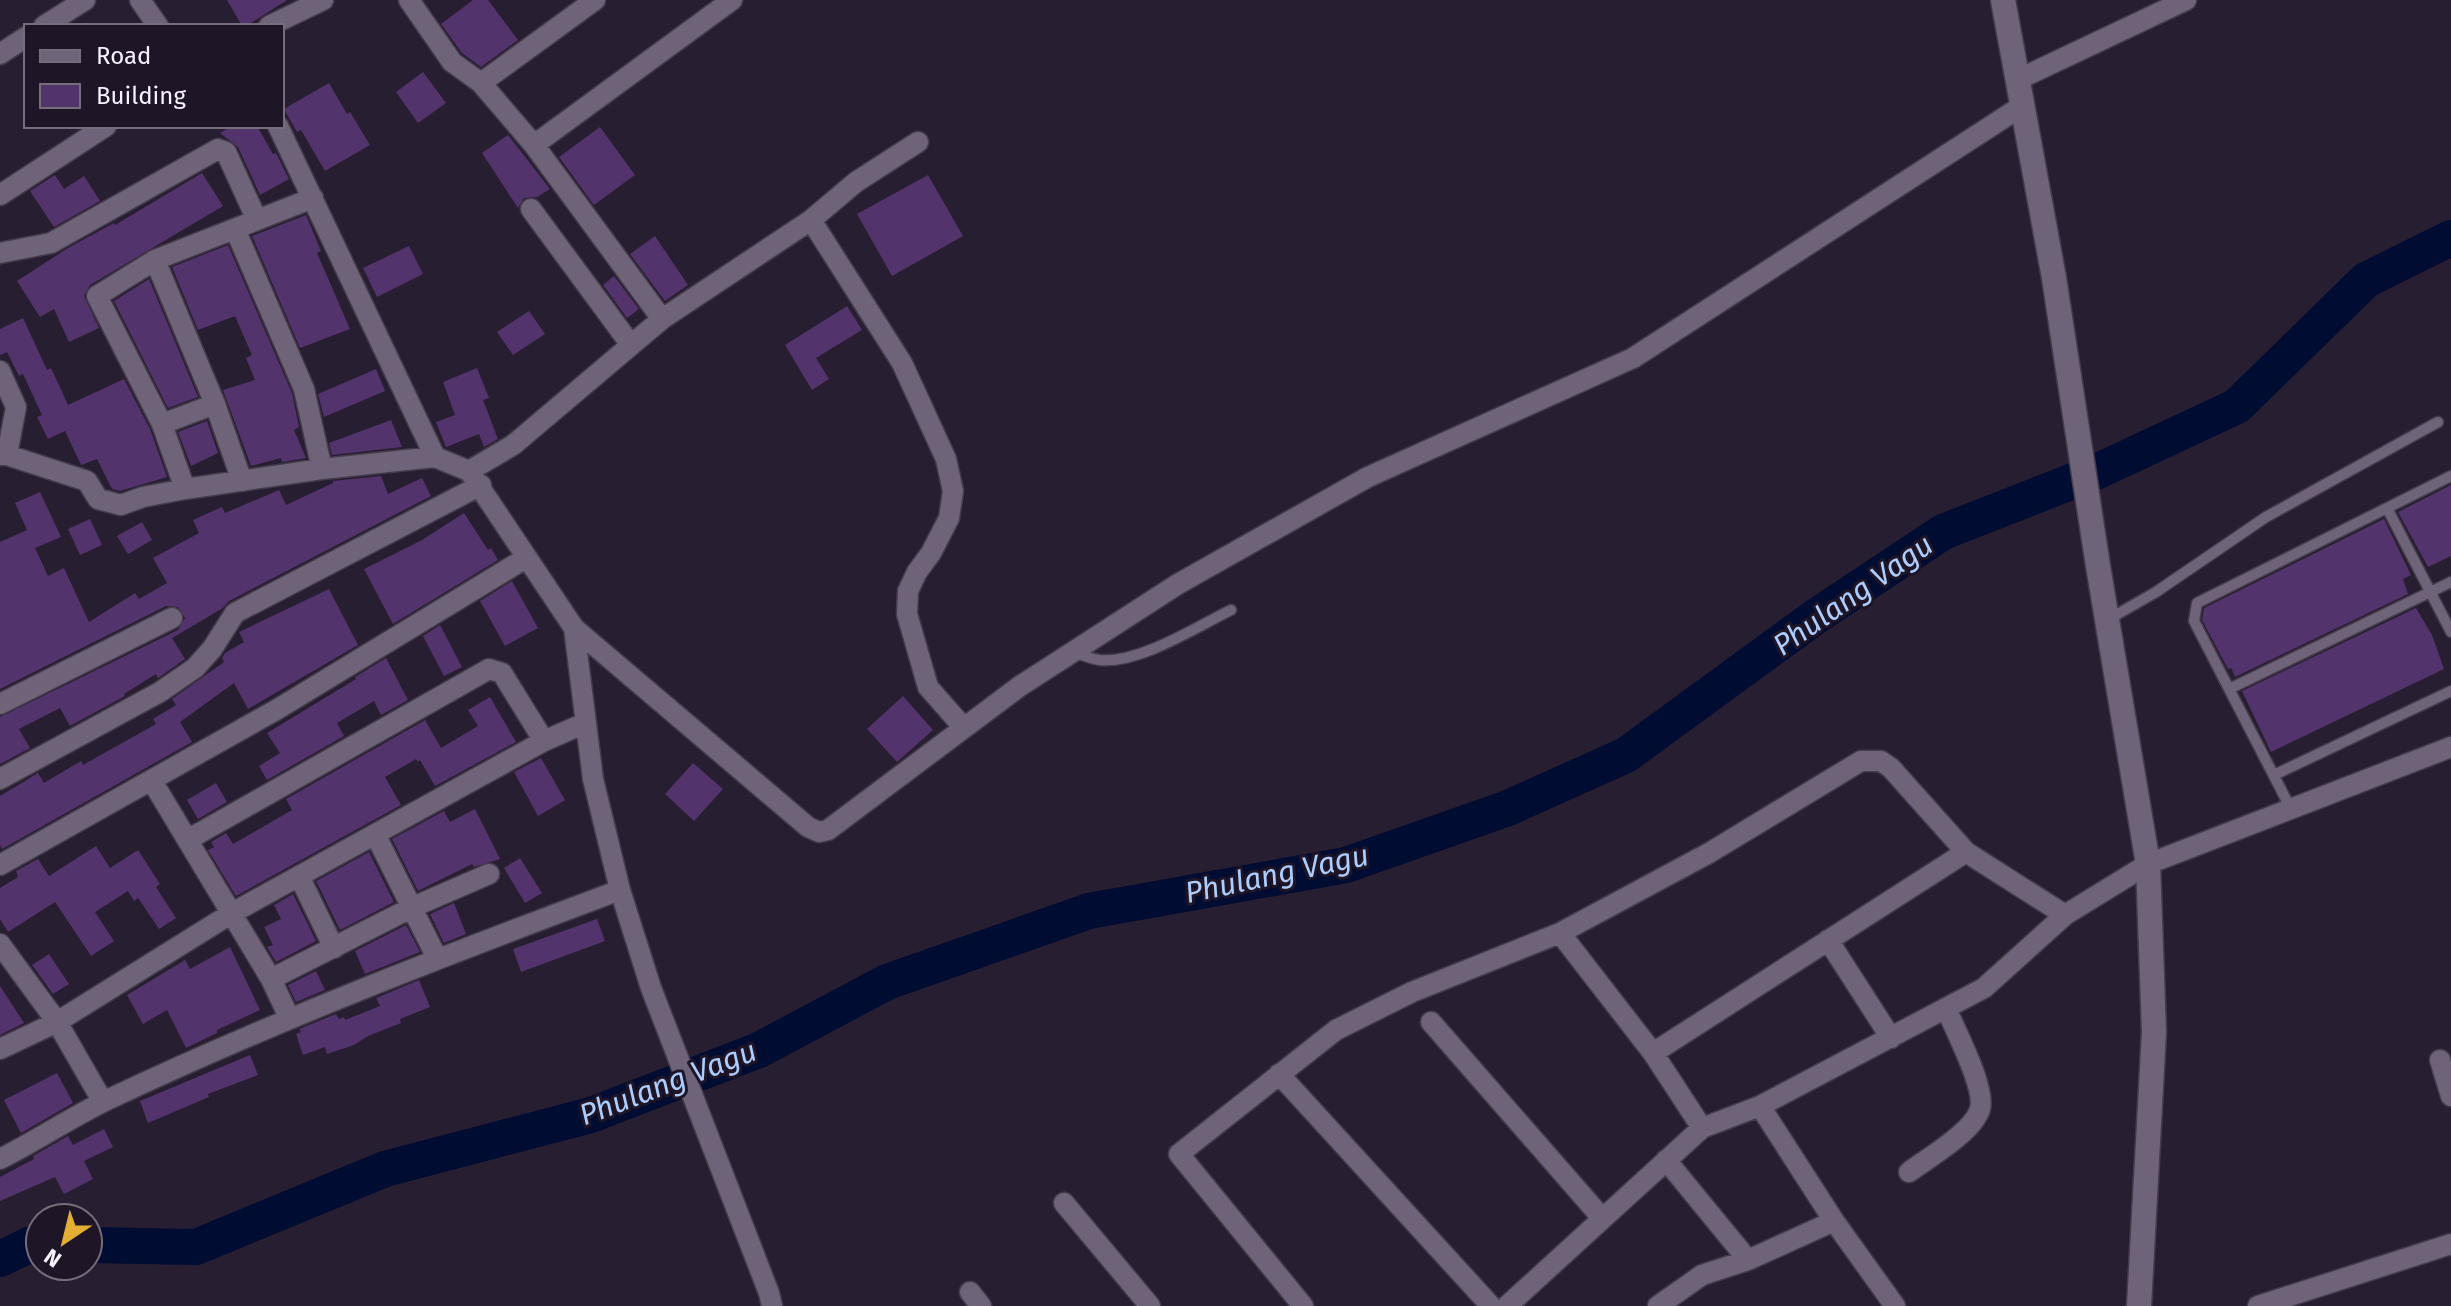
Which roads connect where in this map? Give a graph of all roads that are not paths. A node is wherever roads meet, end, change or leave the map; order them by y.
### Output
1 (85, 0) edge
2 (140, 0) edge
3 (323, 0) edge
4 (409, 0) edge
5 (595, 0) edge
6 (732, 0) edge
7 (2003, 0) edge
8 (2186, 0) edge
9 (47, 24) edge
10 (157, 24) edge
11 (273, 24) edge
12 (24, 38) edge
13 (0, 54) edge
14 (2017, 80) junction
15 (481, 83) junction
16 (2022, 106) junction
17 (103, 128) edge
18 (279, 128) edge
19 (918, 142) dead end
20 (534, 145) junction
21 (0, 195) edge
22 (313, 198) junction
23 (531, 209) dead end
24 (257, 220) junction
25 (811, 220) junction
26 (235, 229) junction
27 (1, 249) edge
28 (155, 260) junction
29 (662, 319) junction
30 (631, 345) junction
31 (0, 371) edge
32 (215, 404) junction
33 (2438, 422) dead end
34 (162, 424) junction
35 (4, 455) edge
36 (435, 457) junction
37 (322, 469) junction
38 (2451, 476) edge
39 (475, 478) junction
40 (242, 481) junction
41 (185, 489) junction
42 (2387, 508) junction
43 (526, 558) junction
44 (2451, 582) edge
45 (2431, 593) junction
46 (1231, 610) dead end
47 (172, 618) dead end
48 (2108, 620) junction
49 (574, 628) junction
50 (2451, 632) edge
51 (1073, 652) junction
52 (2229, 689) junction
53 (2451, 691) edge
54 (0, 704) edge
55 (585, 723) junction
56 (964, 728) junction
57 (544, 741) junction
58 (2451, 747) edge
59 (2274, 775) junction
60 (0, 779) edge
61 (152, 781) junction
62 (2291, 809) junction
63 (375, 834) junction
64 (189, 839) junction
65 (1966, 852) junction
66 (2148, 864) junction
67 (0, 865) edge
68 (489, 874) dead end
69 (299, 876) junction
70 (620, 890) junction
71 (413, 907) junction
72 (232, 913) junction
73 (2065, 915) junction
74 (1560, 933) junction
75 (1828, 940) junction
76 (0, 944) edge
77 (334, 948) junction
78 (437, 958) junction
79 (271, 979) junction
80 (1946, 1008) junction
81 (289, 1017) junction
82 (57, 1022) junction
83 (1431, 1022) dead end
84 (1891, 1038) junction
85 (0, 1049) edge
86 (1653, 1053) junction
87 (2440, 1060) dead end
88 (1279, 1074) junction
89 (2451, 1096) edge
90 (103, 1102) junction
91 (1760, 1106) junction
92 (1702, 1128) junction
93 (0, 1159) edge
94 (1666, 1160) junction
95 (1909, 1172) dead end
96 (1064, 1203) dead end
97 (1602, 1218) junction
98 (1834, 1221) junction
99 (2451, 1244) edge
100 (1748, 1260) junction
101 (1296, 1303) edge
102 (772, 1306) edge
103 (1150, 1306) edge
104 (1491, 1306) edge
105 (1507, 1306) edge
106 (1658, 1306) edge
107 (1895, 1306) edge
108 (2139, 1306) edge
109 (2258, 1306) edge

1 - 9 street
2 - 10 street
3 - 11 street
4 - 15 street
5 - 15 street
6 - 20 street
7 - 14 street
8 - 14 street
12 - 13 street
14 - 16 street
15 - 20 street
16 - 48 street
16 - 51 street
17 - 21 street
18 - 22 street
19 - 25 street
20 - 29 street
22 - 24 street
22 - 36 street
23 - 30 street
24 - 26 street
24 - 27 street
25 - 29 street
25 - 56 street
26 - 28 street
26 - 37 street
28 - 32 street
28 - 34 street
29 - 30 street
30 - 39 street
31 - 35 street
32 - 34 street
32 - 40 street
33 - 48 lane
34 - 41 street
35 - 41 street
36 - 37 street
36 - 39 street
37 - 40 street
38 - 42 lane
39 - 43 street
39 - 60 street
40 - 41 street
42 - 45 lane
42 - 52 lane
43 - 49 street
43 - 61 street
44 - 45 lane
45 - 50 lane
45 - 52 lane
46 - 51 lane
47 - 54 street
48 - 66 street
49 - 55 street
49 - 56 street
51 - 56 street
52 - 59 lane
53 - 59 lane
55 - 57 street
55 - 70 street
57 - 63 street
57 - 64 street
58 - 62 street
59 - 62 lane
61 - 64 street
61 - 67 street
62 - 66 street
63 - 69 street
63 - 71 street
64 - 72 street
65 - 73 street
65 - 74 street
65 - 75 street
66 - 73 street
66 - 108 street
68 - 71 street
69 - 72 street
69 - 77 street
70 - 78 street
70 - 102 street
71 - 77 street
71 - 78 street
72 - 79 street
72 - 82 street
73 - 80 street
74 - 86 street
74 - 88 street
75 - 84 street
75 - 86 street
76 - 82 street
77 - 79 street
78 - 81 street
79 - 81 street
80 - 84 street
80 - 95 street
81 - 90 street
82 - 85 street
82 - 90 street
83 - 97 street
84 - 91 street
86 - 92 street
87 - 89 street
88 - 101 street
88 - 104 street
90 - 93 street
91 - 92 street
91 - 98 street
92 - 94 street
94 - 97 street
94 - 100 street
96 - 103 street
97 - 105 street
98 - 100 street
98 - 107 street
99 - 109 street
100 - 106 street

